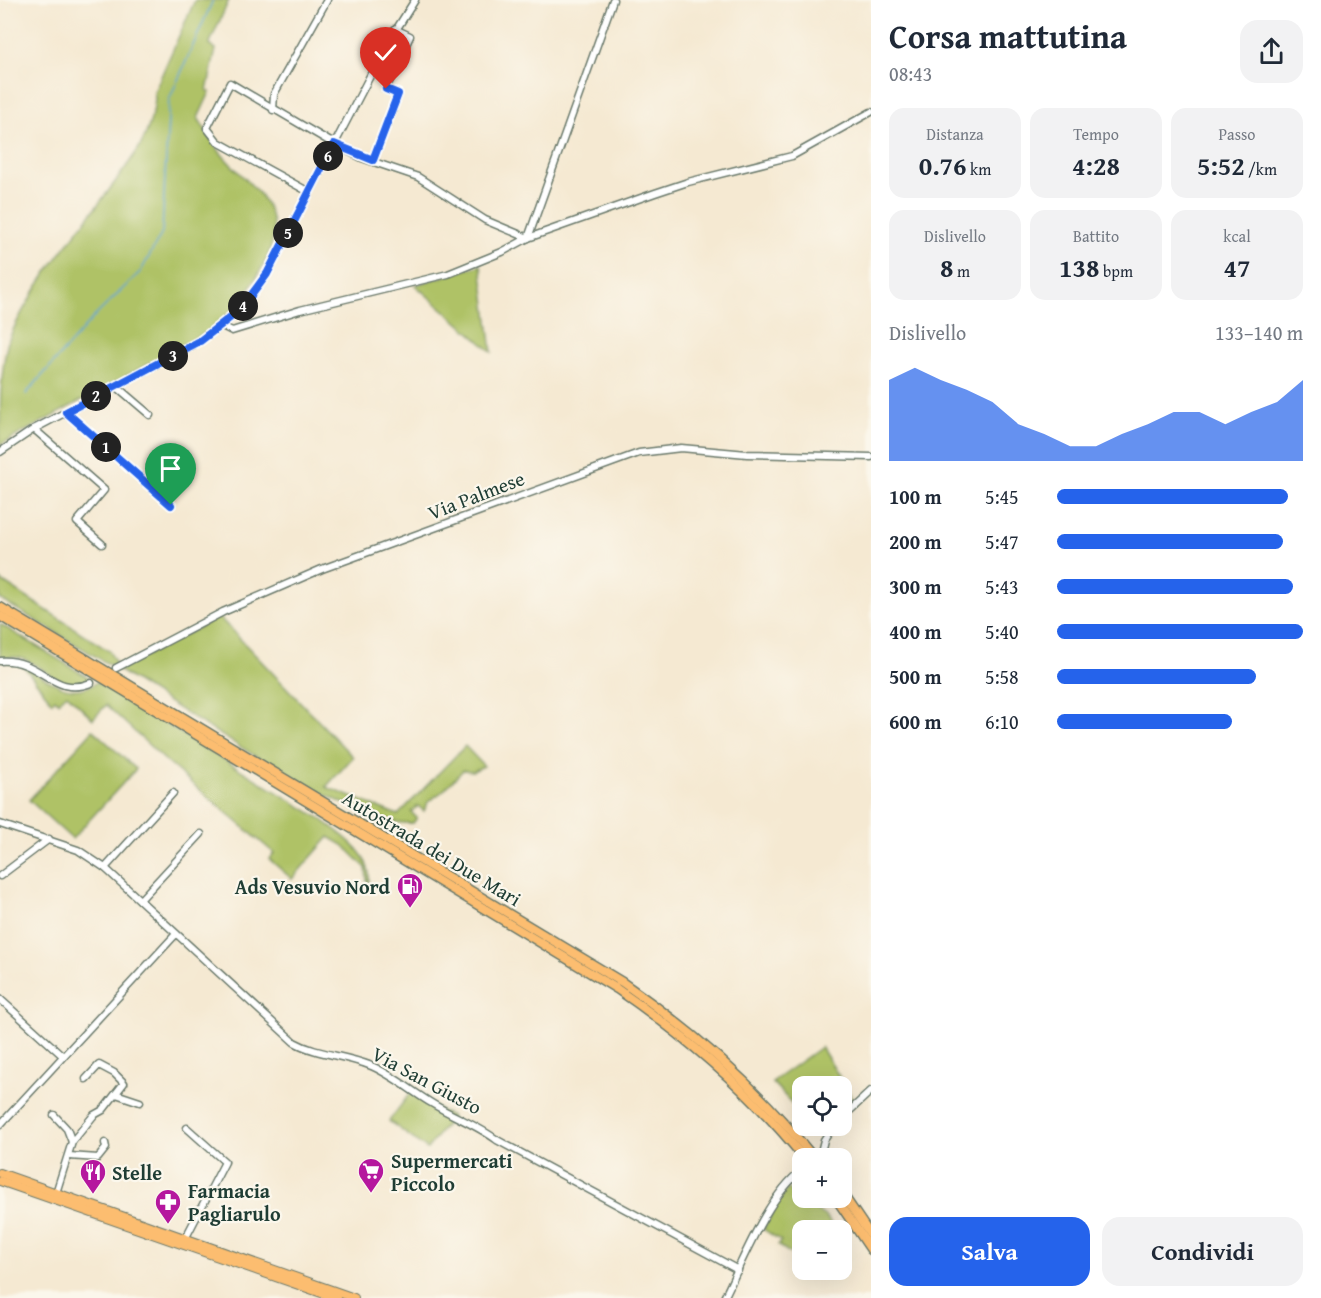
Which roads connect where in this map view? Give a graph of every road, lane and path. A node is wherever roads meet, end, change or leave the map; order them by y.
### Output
1 (327, 0) edge
2 (415, 0) edge
3 (613, 0) edge
4 (395, 29) junction
5 (273, 110) junction
6 (871, 112) edge
7 (334, 144) junction
8 (373, 160) junction
9 (309, 192) junction
10 (528, 238) junction
11 (222, 326) junction
12 (116, 386) junction
13 (66, 412) junction
14 (150, 415) dead end
15 (34, 429) junction
16 (0, 452) edge
17 (871, 457) edge
18 (171, 505) dead end
19 (102, 544) dead end
20 (0, 607) edge
21 (0, 616) edge
22 (0, 660) edge
23 (116, 668) dead end
24 (91, 683) dead end
25 (173, 793) dead end
26 (0, 824) edge
27 (201, 834) dead end
28 (49, 839) junction
29 (105, 868) junction
30 (0, 876) edge
31 (140, 900) junction
32 (176, 934) junction
33 (0, 999) edge
34 (63, 1056) junction
35 (86, 1079) dead end
36 (871, 1092) edge
37 (116, 1094) junction
38 (140, 1102) dead end
39 (852, 1109) edge
40 (54, 1114) dead end
41 (0, 1125) edge
42 (187, 1128) dead end
43 (72, 1142) junction
44 (105, 1143) dead end
45 (795, 1148) edge
46 (808, 1148) edge
47 (69, 1156) junction
48 (0, 1173) edge
49 (792, 1178) edge
50 (0, 1183) edge
51 (56, 1193) junction
52 (852, 1207) edge
53 (842, 1208) edge
54 (871, 1236) edge
55 (185, 1239) junction
56 (871, 1250) edge
57 (738, 1270) junction
58 (336, 1298) edge
59 (354, 1298) edge
60 (724, 1298) edge

1 - 5 street
2 - 4 street
3 - 10 street
4 - 7 street
4 - 8 street
5 - 7 street
5 - 9 street
6 - 10 street
7 - 8 street
7 - 9 street
8 - 10 street
9 - 11 street
10 - 11 street
11 - 12 street
12 - 13 street
12 - 14 street
13 - 15 street
13 - 18 street
15 - 16 street
15 - 19 street
17 - 23 street, Via Palmese
20 - 46 highway, Autostrada dei Due Mari
21 - 45 highway, Autostrada dei Due Mari
22 - 24 street
25 - 29 street
26 - 28 street, Via San Giusto
27 - 31 street
28 - 29 street, Via San Giusto
28 - 30 street
29 - 31 street, Via San Giusto
31 - 32 street, Via San Giusto
32 - 34 street
32 - 57 street, Via San Giusto
33 - 34 street
34 - 41 street
35 - 37 street
36 - 39 street
37 - 38 street
37 - 43 street
40 - 43 street
42 - 55 street
43 - 47 street
44 - 47 street
47 - 51 street
48 - 51 main road
49 - 57 street
50 - 58 main road
51 - 55 main road
52 - 54 highway
53 - 56 highway
55 - 59 main road
57 - 60 street

